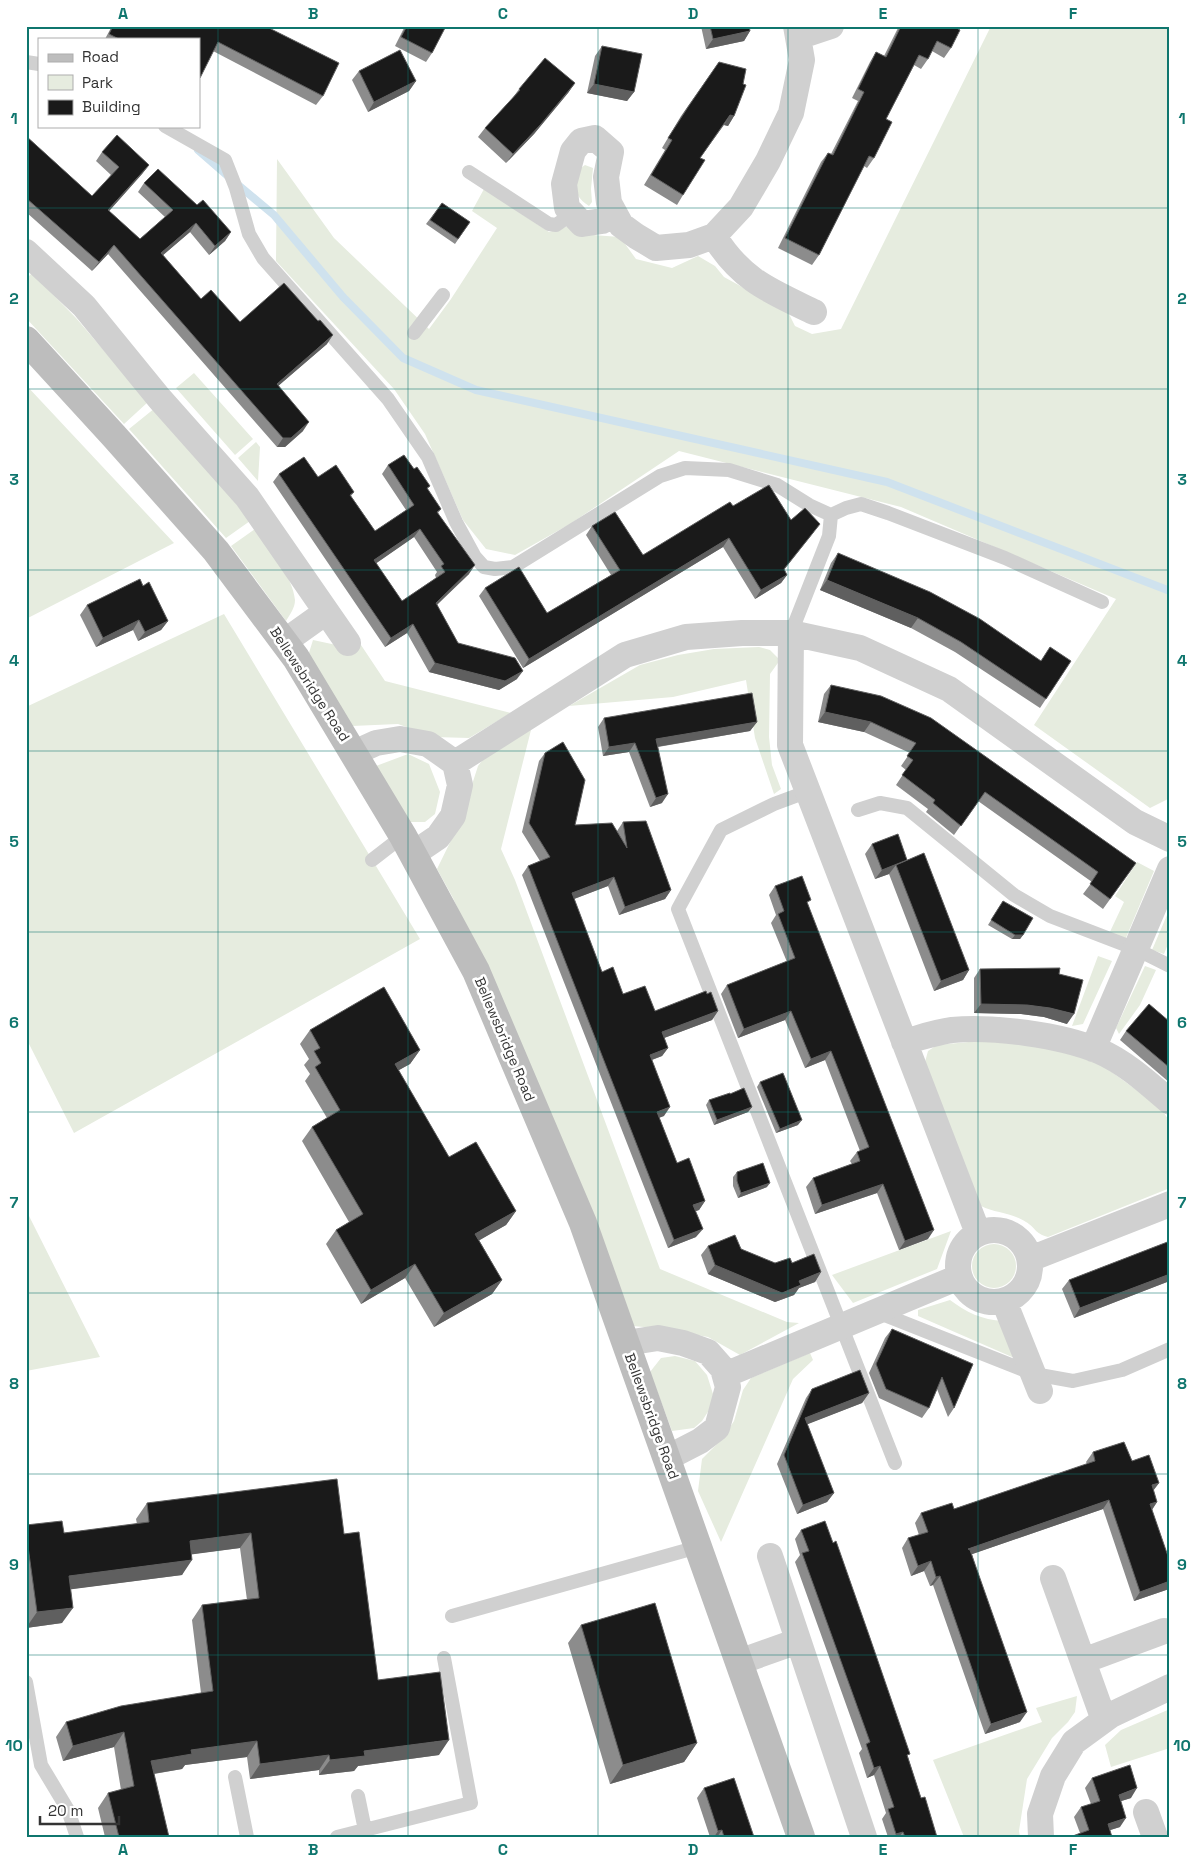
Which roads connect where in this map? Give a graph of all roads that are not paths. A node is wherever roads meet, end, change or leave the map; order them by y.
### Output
1 (831, 26) edge
2 (797, 32) edge
3 (169, 128) edge
4 (469, 172) dead end
5 (572, 214) junction
6 (614, 214) junction
7 (714, 236) junction
8 (26, 252) edge
9 (443, 294) dead end
10 (814, 312) dead end
11 (414, 333) dead end
12 (26, 340) edge
13 (831, 515) junction
14 (1102, 602) dead end
15 (326, 612) junction
16 (791, 633) junction
17 (284, 642) junction
18 (348, 644) dead end
19 (354, 753) junction
20 (455, 764) junction
21 (809, 791) junction
22 (858, 810) dead end
23 (1170, 839) edge
24 (408, 845) junction
25 (372, 860) dead end
26 (1170, 869) edge
27 (1136, 949) junction
28 (1170, 966) edge
29 (904, 1042) junction
30 (1093, 1049) junction
31 (1170, 1102) edge
32 (1170, 1204) edge
33 (978, 1233) junction
34 (1030, 1259) junction
35 (959, 1277) junction
36 (1004, 1301) junction
37 (877, 1312) junction
38 (841, 1327) junction
39 (626, 1344) junction
40 (1170, 1349) edge
41 (725, 1375) junction
42 (1037, 1383) junction
43 (666, 1458) junction
44 (895, 1464) dead end
45 (698, 1547) junction
46 (770, 1556) dead end
47 (1053, 1578) dead end
48 (452, 1616) dead end
49 (1164, 1631) dead end
50 (798, 1641) junction
51 (444, 1658) dead end
52 (1082, 1661) junction
53 (739, 1662) junction
54 (26, 1682) edge
55 (1170, 1687) edge
56 (1104, 1720) junction
57 (235, 1778) dead end
58 (358, 1796) dead end
59 (1146, 1812) dead end
60 (365, 1830) junction
61 (77, 1837) edge
62 (247, 1837) edge
63 (337, 1837) edge
64 (801, 1837) edge
65 (864, 1837) edge
66 (1041, 1837) edge
67 (1155, 1837) edge

1 - 2 street
2 - 7 street
3 - 13 lane
4 - 5 lane
5 - 6 street
5 - 6 street
6 - 7 street
7 - 10 street
8 - 15 street
9 - 11 lane
12 - 17 street, Bellewsbridge Road
13 - 14 lane
13 - 16 lane
15 - 17 street
15 - 18 street
16 - 20 street
16 - 21 street
16 - 23 street
17 - 19 street, Bellewsbridge Road
19 - 20 street
19 - 24 street, Bellewsbridge Road
20 - 24 street
21 - 29 street
21 - 38 lane
22 - 27 lane
24 - 25 lane
24 - 39 street, Bellewsbridge Road
26 - 27 street
27 - 28 lane
27 - 30 street
29 - 30 street
29 - 33 street
30 - 31 street
32 - 34 street
33 - 34 street
33 - 35 street
34 - 36 street
35 - 36 street
35 - 37 street
36 - 42 street
37 - 38 street
37 - 42 lane
38 - 41 street
38 - 44 lane
39 - 41 street
39 - 43 street, Bellewsbridge Road
40 - 42 lane
41 - 43 street
43 - 45 street, Bellewsbridge Road
45 - 48 lane
45 - 53 street, Bellewsbridge Road
46 - 50 street
47 - 52 street
49 - 52 street
50 - 53 street
50 - 65 street
51 - 60 lane
52 - 56 street
53 - 64 street, Bellewsbridge Road
54 - 61 lane
55 - 56 street
56 - 66 street
57 - 62 lane
58 - 60 lane
59 - 67 street
60 - 63 lane

